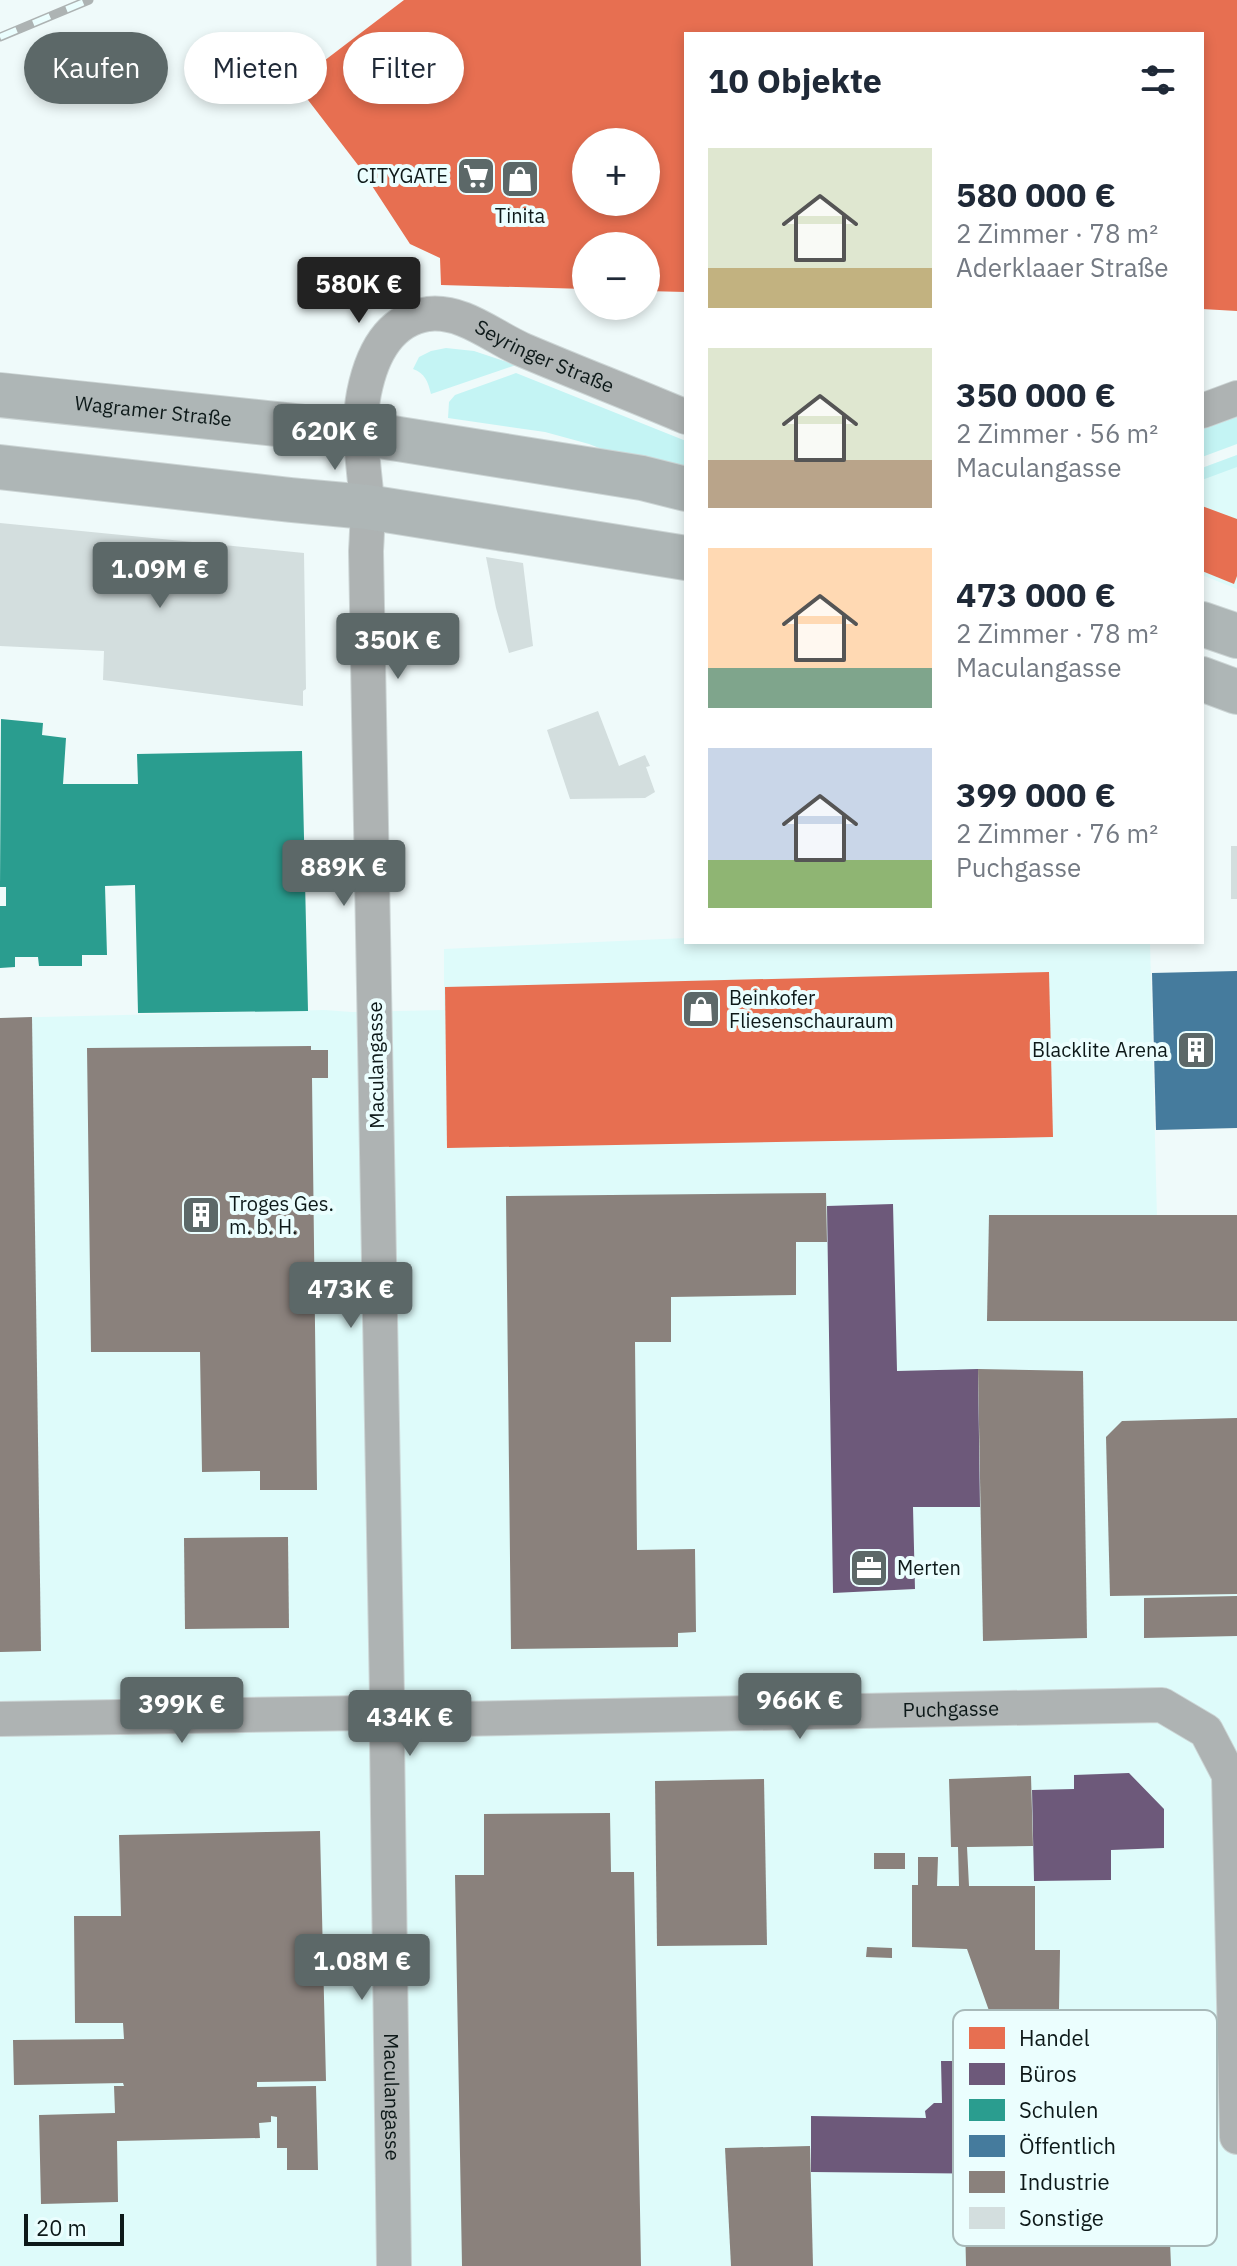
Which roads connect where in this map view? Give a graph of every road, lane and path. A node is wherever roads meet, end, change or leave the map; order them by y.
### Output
1 (403, 323) joint
2 (0, 395) edge
3 (1237, 398) edge
4 (1204, 410) edge
5 (684, 416) edge
6 (361, 433) junction
7 (0, 467) edge
8 (684, 488) edge
9 (367, 507) junction
10 (684, 558) edge
11 (1204, 625) edge
12 (1237, 636) edge
13 (1204, 680) edge
14 (1237, 692) edge
15 (385, 1717) junction
16 (0, 1719) edge
17 (1237, 2137) edge
18 (394, 2266) edge

1 - 5 street, Seyringer Straße
1 - 6 street, Maculangasse
2 - 6 main road, Wagramer Straße
3 - 4 street
6 - 8 main road, Wagramer Straße
6 - 9 street, Maculangasse
7 - 9 main road
9 - 10 main road
9 - 15 street, Maculangasse
11 - 12 main road
13 - 14 main road
15 - 16 street, Puchgasse
15 - 17 street, Puchgasse
15 - 18 street, Maculangasse

